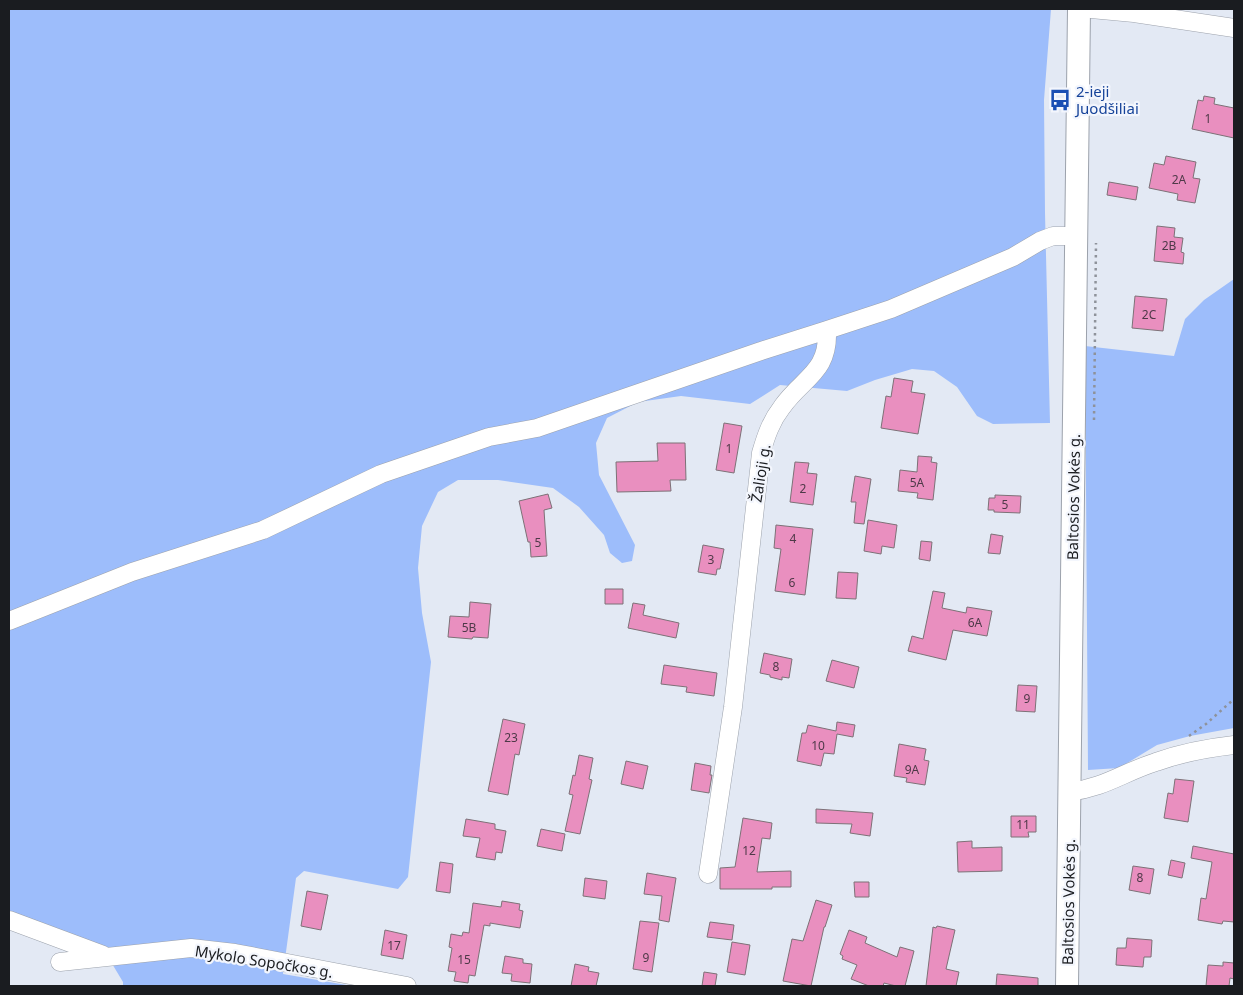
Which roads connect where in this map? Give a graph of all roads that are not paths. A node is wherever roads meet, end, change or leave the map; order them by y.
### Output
1 (1079, 9) edge
2 (1091, 9) edge
3 (1234, 28) edge
4 (1077, 236) junction
5 (827, 330) junction
6 (9, 621) edge
7 (1234, 745) edge
8 (1069, 792) junction
9 (708, 874) dead end
10 (9, 920) edge
11 (108, 957) junction
12 (60, 962) dead end
13 (408, 986) edge
14 (1067, 986) edge

1 - 4 main road, Baltosios Vokės g.
2 - 3 street
4 - 5 street
4 - 8 main road, Baltosios Vokės g.
5 - 6 street
5 - 9 street, Žalioji g.
7 - 8 street
8 - 14 main road, Baltosios Vokės g.
10 - 11 street
11 - 12 street, Mykolo Sopočkos g.
11 - 13 street, Mykolo Sopočkos g.

